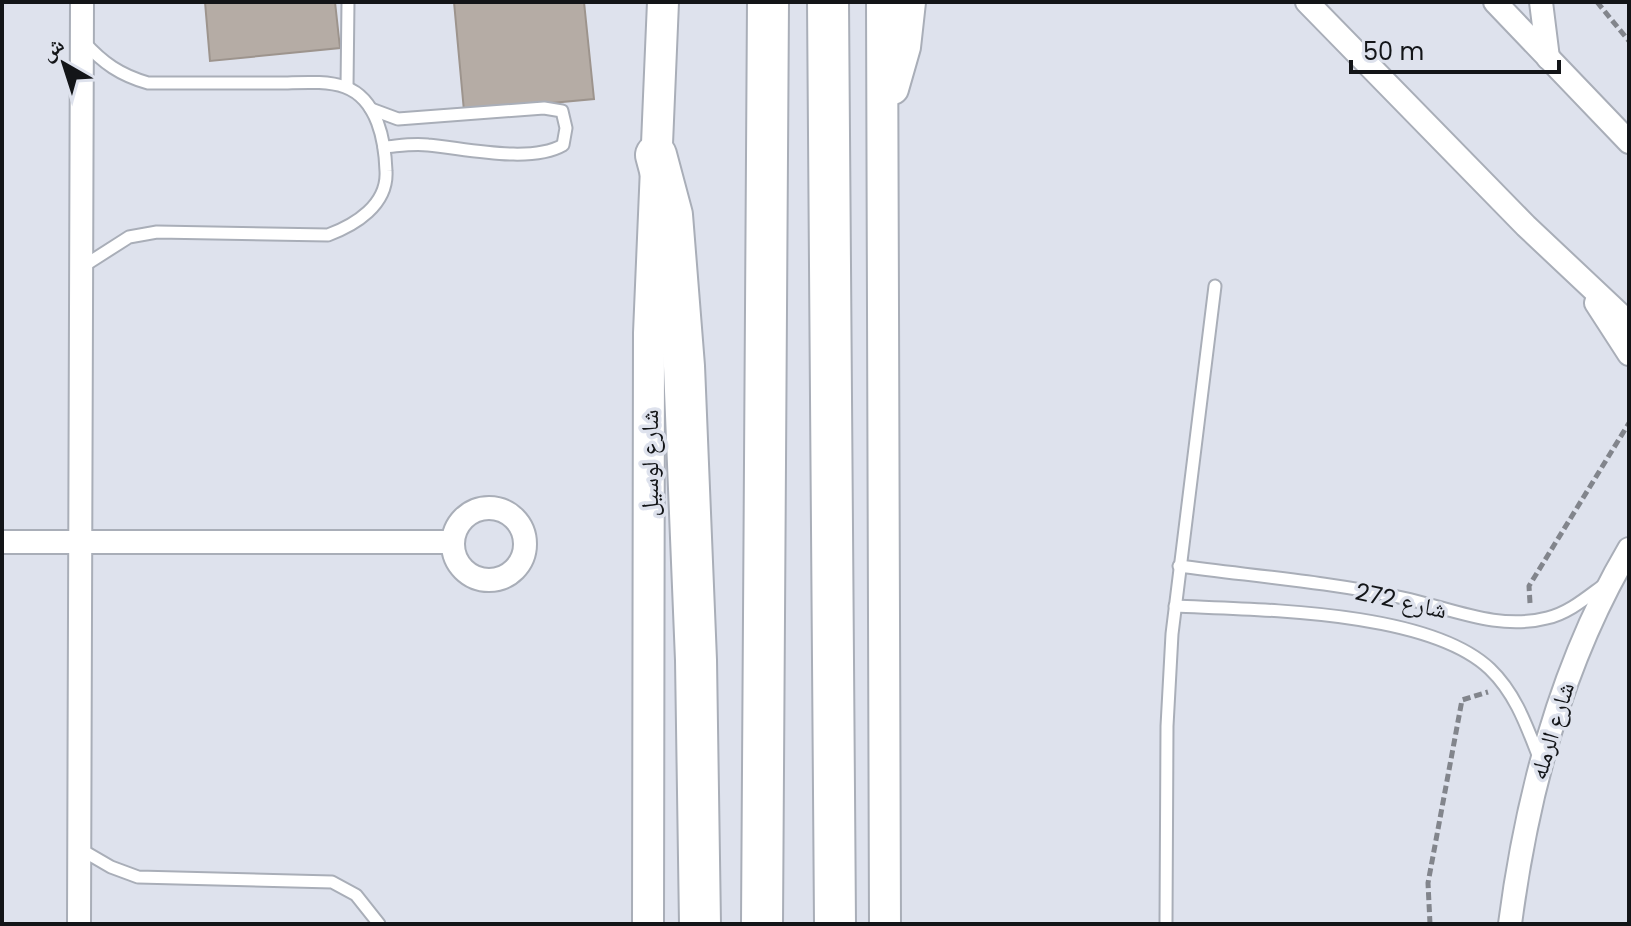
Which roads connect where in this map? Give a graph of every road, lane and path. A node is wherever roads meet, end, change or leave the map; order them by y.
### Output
1 (82, 2) edge
2 (348, 2) edge
3 (663, 2) edge
4 (768, 2) edge
5 (828, 2) edge
6 (882, 2) edge
7 (910, 2) edge
8 (1307, 2) edge
9 (1495, 2) edge
10 (1541, 2) edge
11 (1597, 2) edge
12 (82, 41) junction
13 (1629, 41) edge
14 (1548, 58) junction
15 (347, 87) junction
16 (371, 109) junction
17 (883, 109) junction
18 (1629, 142) edge
19 (384, 147) junction
20 (656, 155) junction
21 (82, 267) junction
22 (1215, 286) dead end
23 (1589, 287) junction
24 (1629, 323) edge
25 (1629, 354) edge
26 (1629, 423) edge
27 (80, 541) junction
28 (2, 542) edge
29 (452, 542) dead end
30 (1629, 549) edge
31 (1179, 566) junction
32 (1612, 578) junction
33 (1175, 606) junction
34 (1531, 620) junction
35 (1506, 686) junction
36 (1541, 762) junction
37 (79, 848) junction
38 (79, 924) edge
39 (379, 924) edge
40 (648, 924) edge
41 (700, 924) edge
42 (762, 924) edge
43 (835, 924) edge
44 (885, 924) edge
45 (1166, 924) edge
46 (1430, 924) edge
47 (1510, 924) edge

1 - 12 street
2 - 15 lane
3 - 20 street, شارع لوسيل
4 - 42 highway
5 - 43 highway
6 - 17 street
7 - 17 street
8 - 23 street
9 - 14 street
10 - 14 street
11 - 13 path
12 - 15 lane
12 - 21 street
14 - 18 street
15 - 16 lane
16 - 19 lane
16 - 19 lane
17 - 44 street
19 - 21 lane
20 - 40 street, شارع لوسيل
20 - 41 highway
21 - 27 street
22 - 31 lane
23 - 24 street
23 - 25 street
26 - 34 path
27 - 28 street
27 - 29 street
27 - 37 street
30 - 32 street, شارع الرمله
31 - 33 lane
31 - 34 lane, شارع 272
32 - 34 lane, شارع 272
32 - 36 street, شارع الرمله
33 - 35 lane, شارع 272
33 - 45 lane
35 - 36 lane, شارع 272
35 - 46 path
36 - 47 street, شارع الرمله
37 - 38 street
37 - 39 lane

